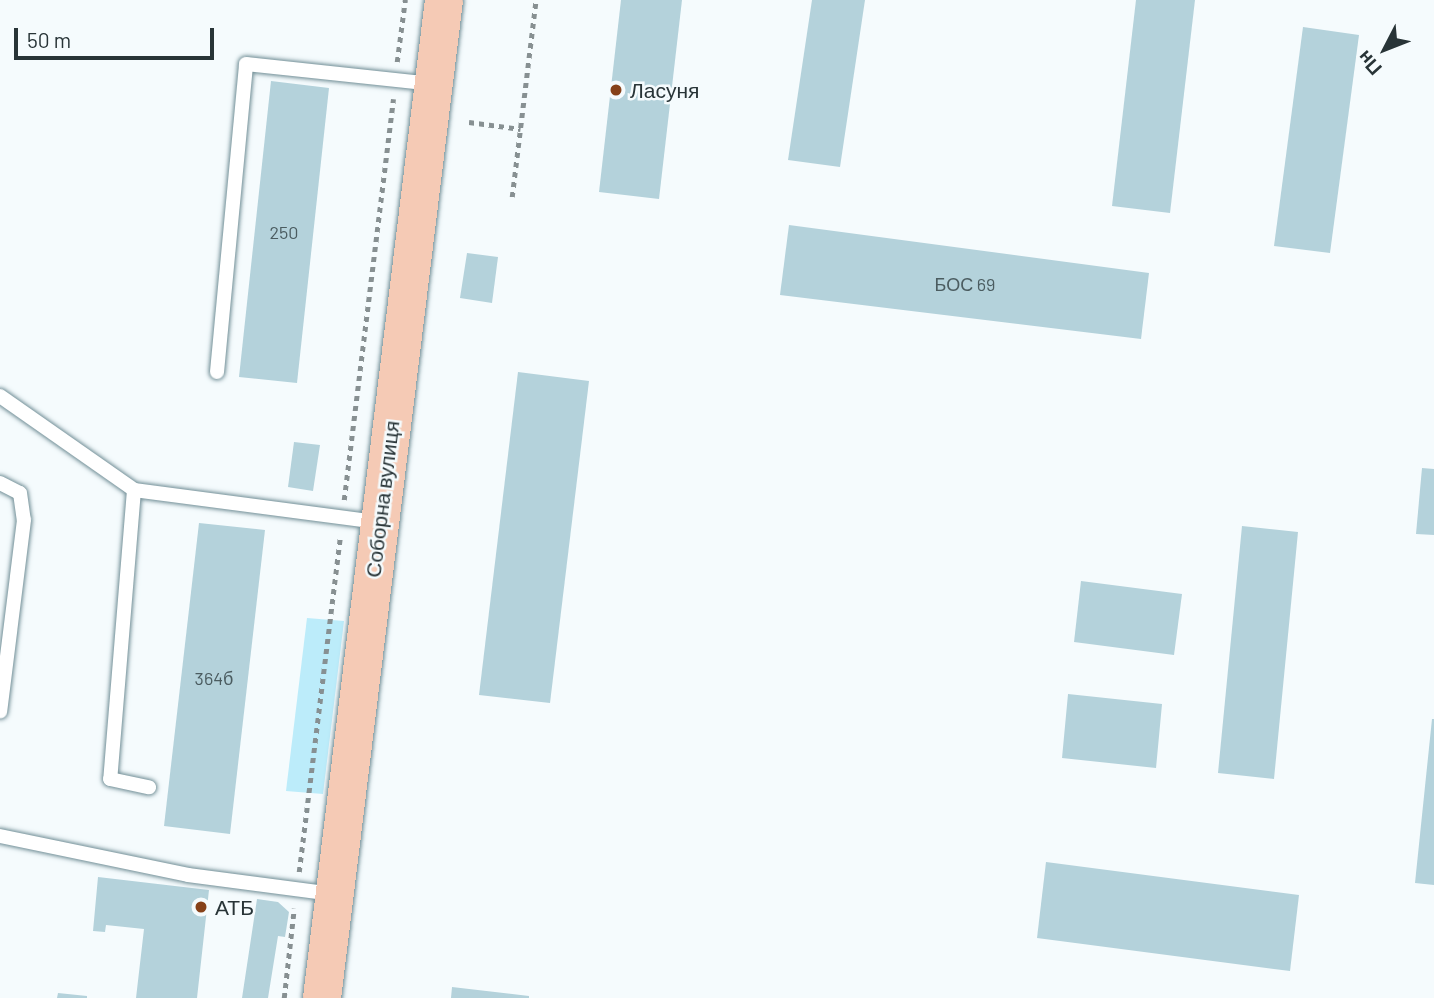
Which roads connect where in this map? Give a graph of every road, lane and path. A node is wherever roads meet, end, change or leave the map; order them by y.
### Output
1 (444, 0) edge
2 (536, 0) edge
3 (433, 84) junction
4 (469, 122) dead end
5 (521, 129) junction
6 (512, 198) dead end
7 (217, 372) dead end
8 (0, 396) edge
9 (0, 483) edge
10 (134, 490) junction
11 (379, 522) junction
12 (0, 712) edge
13 (149, 787) dead end
14 (0, 835) edge
15 (335, 894) junction
16 (322, 998) edge

1 - 3 main road, Соборна вулиця
2 - 5 path
3 - 7 lane
3 - 11 main road, Соборна вулиця
4 - 5 path
5 - 6 path
8 - 10 lane
9 - 12 lane
10 - 11 lane
10 - 13 lane
11 - 15 main road, Соборна вулиця
14 - 15 lane
15 - 16 main road, Соборна вулиця

